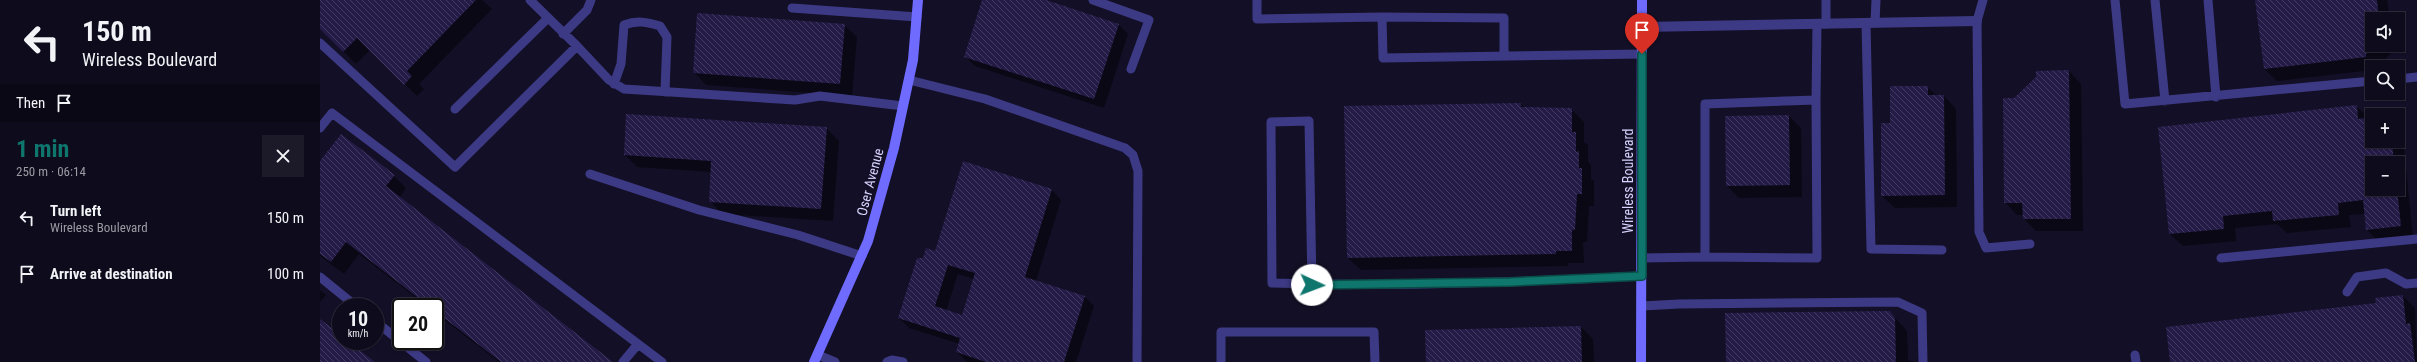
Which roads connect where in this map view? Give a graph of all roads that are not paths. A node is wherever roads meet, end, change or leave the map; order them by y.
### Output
1 (530, 0) edge
2 (591, 0) edge
3 (918, 0) edge
4 (1093, 0) edge
5 (1257, 0) edge
6 (1642, 0) edge
7 (1826, 0) edge
8 (1876, 0) edge
9 (1983, 0) edge
10 (2115, 0) edge
11 (2155, 0) edge
12 (2208, 0) edge
13 (792, 8) dead end
14 (917, 17) junction
15 (1382, 17) junction
16 (548, 18) junction
17 (1977, 21) junction
18 (1870, 23) junction
19 (1821, 24) junction
20 (1642, 27) junction
21 (563, 34) junction
22 (320, 43) edge
23 (577, 46) junction
24 (1642, 54) junction
25 (1504, 56) junction
26 (1132, 69) dead end
27 (2417, 77) edge
28 (2405, 78) edge
29 (909, 80) junction
30 (2365, 82) edge
31 (614, 84) junction
32 (665, 92) junction
33 (2216, 97) junction
34 (1816, 100) junction
35 (2165, 101) junction
36 (903, 106) junction
37 (455, 109) dead end
38 (320, 128) edge
39 (590, 174) dead end
40 (2417, 239) edge
41 (2030, 244) dead end
42 (1942, 250) dead end
43 (862, 256) junction
44 (1705, 257) junction
45 (1642, 258) junction
46 (2221, 258) dead end
47 (1642, 276) junction
48 (320, 277) edge
49 (2417, 283) edge
50 (1312, 285) junction
51 (2347, 292) dead end
52 (347, 298) edge
53 (1642, 306) junction
54 (384, 328) edge
55 (638, 344) junction
56 (816, 358) edge
57 (426, 362) edge
58 (623, 362) edge
59 (662, 362) edge
60 (835, 362) edge
61 (887, 362) edge
62 (903, 362) edge
63 (1137, 362) edge
64 (1221, 362) edge
65 (1374, 362) edge
66 (1642, 362) edge
67 (1923, 362) edge

1 - 16 lane
2 - 21 lane
3 - 14 street, Oser Avenue
4 - 26 lane
5 - 15 lane
6 - 20 street, Wireless Boulevard
7 - 19 lane
8 - 18 lane
9 - 17 lane
10 - 35 lane
11 - 35 lane
12 - 33 lane
13 - 14 lane
14 - 29 street, Oser Avenue
15 - 25 lane
15 - 25 lane
16 - 21 lane
16 - 37 lane
17 - 18 street
17 - 41 lane
18 - 19 street
18 - 42 lane
19 - 20 street
19 - 34 lane
20 - 24 street, Wireless Boulevard
21 - 23 lane
22 - 23 lane
23 - 31 lane
24 - 25 lane
24 - 45 street, Wireless Boulevard
27 - 28 lane
29 - 36 street, Oser Avenue
29 - 63 lane
30 - 33 lane
31 - 32 lane
31 - 32 lane
32 - 36 lane
33 - 35 lane
34 - 44 lane
34 - 44 lane
36 - 43 street, Oser Avenue
38 - 55 lane
39 - 43 lane
40 - 46 lane
43 - 56 street, Oser Avenue
44 - 45 lane
45 - 47 street, Wireless Boulevard
47 - 50 lane
47 - 53 street, Wireless Boulevard
48 - 52 lane
49 - 51 lane
50 - 50 lane
53 - 66 street, Wireless Boulevard
53 - 67 lane
54 - 57 lane
55 - 58 lane
55 - 59 lane
56 - 60 lane
61 - 62 lane
64 - 65 lane

